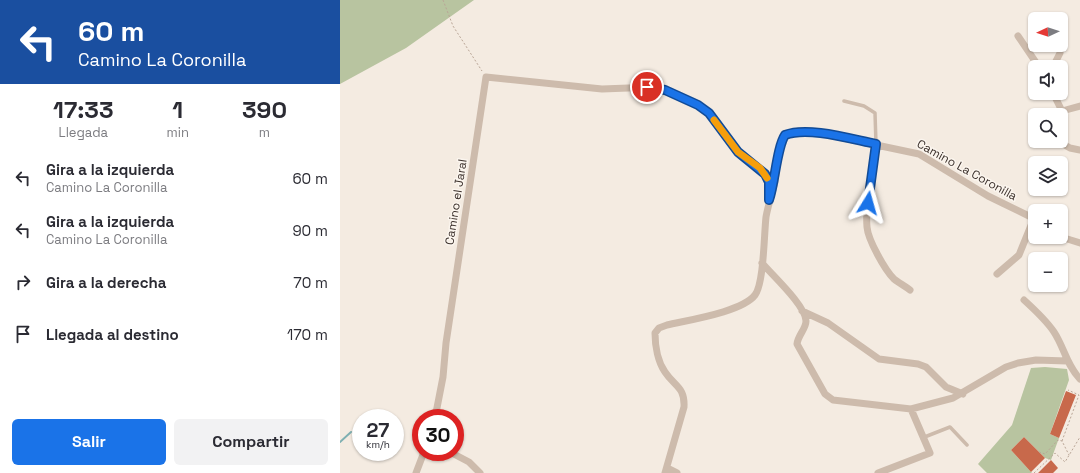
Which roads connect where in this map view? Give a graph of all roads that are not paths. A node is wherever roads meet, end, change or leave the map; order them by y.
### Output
1 (1018, 36) dead end
2 (1034, 60) edge
3 (1056, 100) edge
4 (1058, 100) edge
5 (844, 101) dead end
6 (1057, 103) junction
7 (1080, 106) edge
8 (1060, 108) edge
9 (1068, 109) edge
10 (876, 144) junction
11 (1068, 147) edge
12 (1080, 150) edge
13 (769, 200) junction
14 (1028, 215) edge
15 (1028, 233) edge
16 (1068, 239) edge
17 (1080, 243) edge
18 (762, 264) junction
19 (997, 274) dead end
20 (910, 290) dead end
21 (1024, 300) dead end
22 (802, 310) junction
23 (1067, 360) junction
24 (1080, 379) edge
25 (963, 394) junction
26 (437, 409) edge
27 (911, 409) junction
28 (922, 438) junction
29 (967, 445) dead end
30 (464, 459) edge
31 (421, 461) edge
32 (666, 470) edge
33 (416, 473) edge
34 (480, 473) edge
35 (677, 473) edge
36 (878, 473) edge

1 - 2 street
3 - 6 street
4 - 6 street
5 - 10 lane
6 - 8 street
7 - 9 street
10 - 13 street, Camino La Coronilla
10 - 14 street, Camino La Coronilla
10 - 20 street
11 - 12 street
13 - 18 street, Camino La Coronilla
13 - 26 street, Camino el Jaral
15 - 19 street
16 - 17 street
18 - 22 street
18 - 32 street, Camino La Coronilla
21 - 23 street
22 - 25 street
22 - 27 street
23 - 24 street
23 - 25 street
25 - 27 street
27 - 28 street
28 - 29 lane
28 - 36 street
30 - 34 street
31 - 33 street
32 - 35 street

